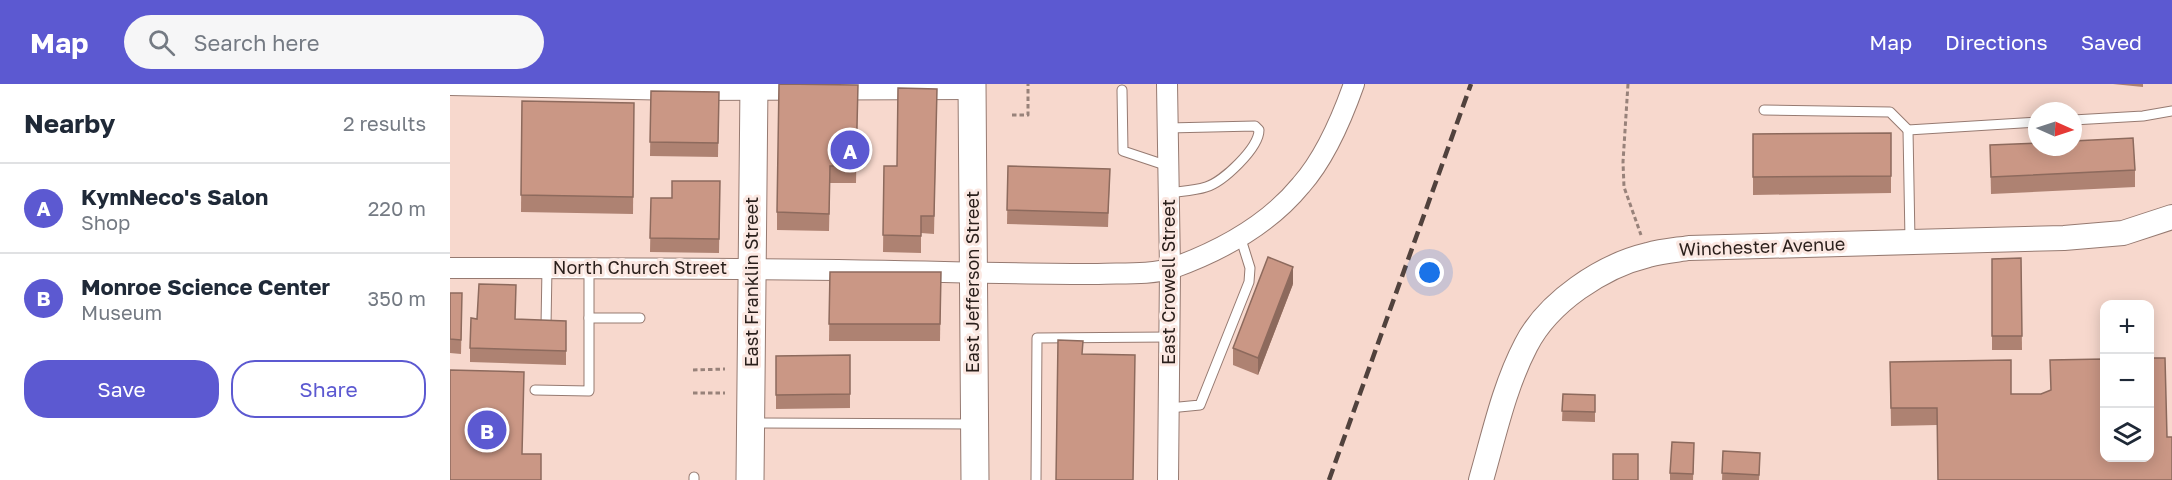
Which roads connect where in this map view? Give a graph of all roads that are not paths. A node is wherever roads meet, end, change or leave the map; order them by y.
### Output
1 (1167, 84) edge
2 (1354, 84) edge
3 (450, 85) edge
4 (553, 86) edge
5 (754, 87) edge
6 (972, 87) edge
7 (1122, 90) dead end
8 (1764, 110) dead end
9 (2172, 111) edge
10 (2082, 119) edge
11 (2028, 123) edge
12 (1168, 128) junction
13 (1908, 130) junction
14 (1168, 166) junction
15 (1168, 193) junction
16 (2172, 218) edge
17 (1240, 236) junction
18 (1910, 243) junction
19 (450, 268) edge
20 (547, 268) junction
21 (589, 268) junction
22 (751, 268) junction
23 (1170, 269) junction
24 (974, 273) junction
25 (589, 318) junction
26 (640, 318) dead end
27 (546, 326) edge
28 (1169, 338) junction
29 (535, 390) dead end
30 (1169, 408) junction
31 (751, 423) junction
32 (974, 424) junction
33 (750, 480) edge
34 (975, 480) edge
35 (1036, 480) edge
36 (1168, 480) edge
37 (1481, 480) edge

1 - 12 street, East Crowell Street
2 - 17 street, North Church Street
3 - 4 street
4 - 5 street
5 - 6 street
5 - 22 main road, East Franklin Street
6 - 24 main road, East Jefferson Street
7 - 14 lane
8 - 13 lane
9 - 10 lane
11 - 13 lane
12 - 14 street, East Crowell Street
12 - 15 lane
13 - 18 lane
14 - 15 street, East Crowell Street
15 - 23 street, East Crowell Street
16 - 18 street, Winchester Avenue
17 - 23 street, North Church Street
17 - 30 lane
18 - 37 street, Winchester Avenue
19 - 20 street, North Church Street
20 - 21 street, North Church Street
20 - 27 lane
21 - 22 street, North Church Street
21 - 25 lane
22 - 24 street, North Church Street
22 - 31 main road, East Franklin Street
23 - 24 street, North Church Street
23 - 28 street, East Crowell Street
24 - 32 main road, East Jefferson Street
25 - 26 lane
25 - 29 lane
28 - 30 street, East Crowell Street
28 - 35 lane
30 - 36 street, East Crowell Street
31 - 32 lane
31 - 33 main road, East Franklin Street
32 - 34 main road, East Jefferson Street

